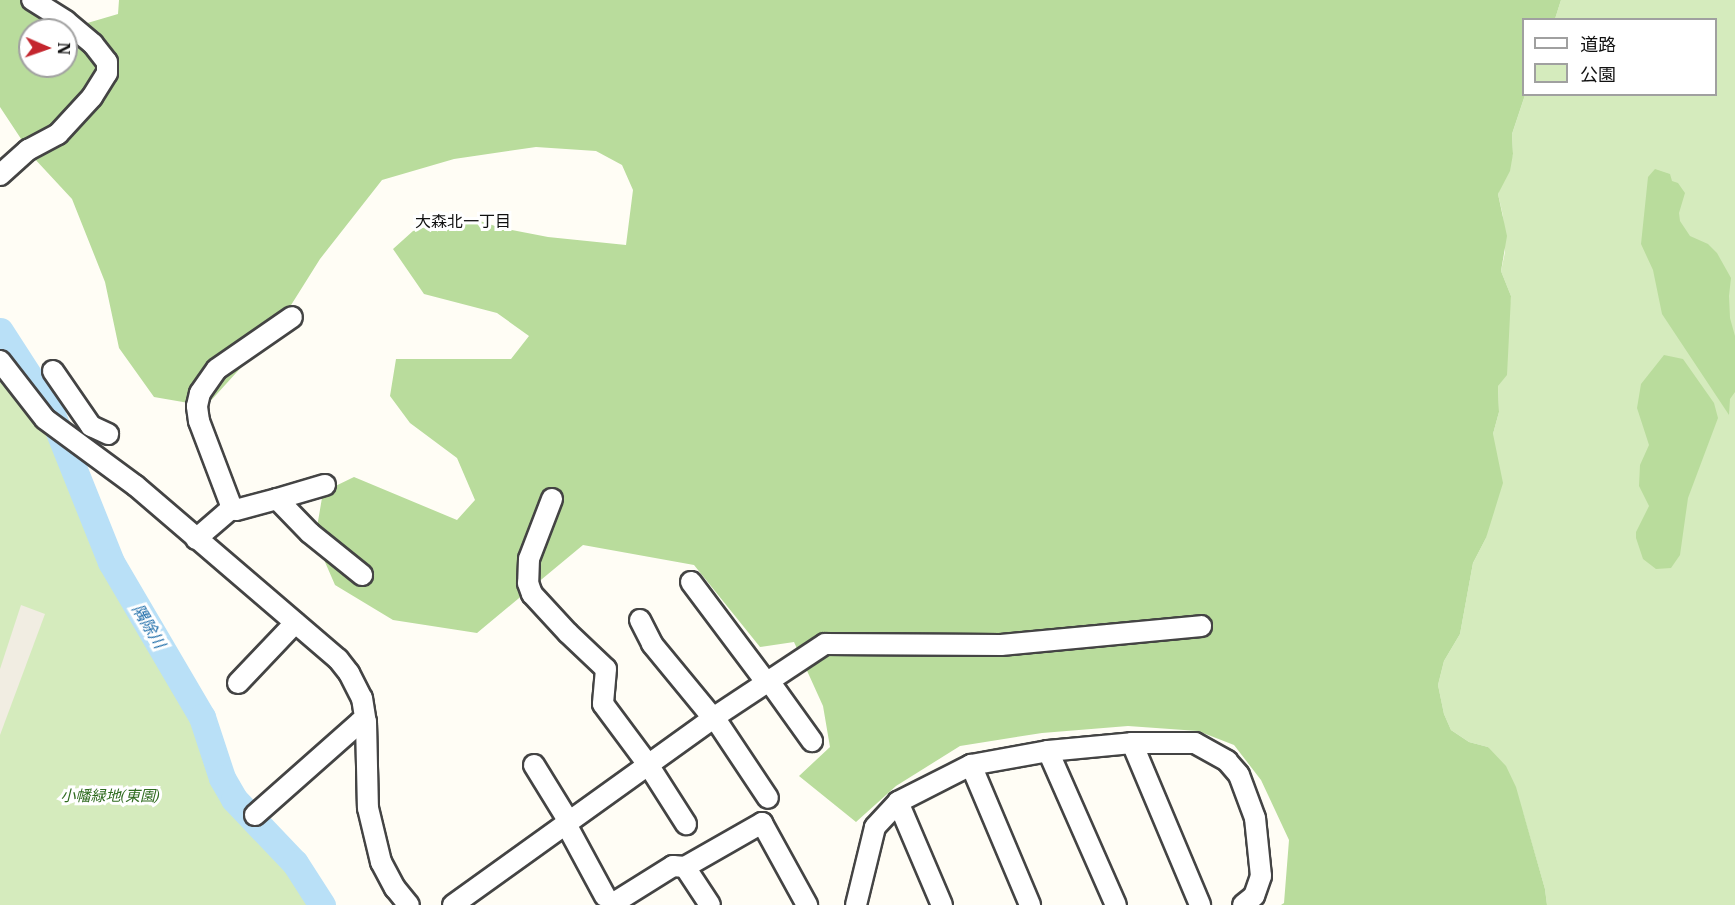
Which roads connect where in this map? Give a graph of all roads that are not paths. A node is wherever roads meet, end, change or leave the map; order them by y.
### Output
1 (32, 0) edge
2 (0, 175) edge
3 (292, 317) dead end
4 (0, 361) edge
5 (54, 371) dead end
6 (108, 434) dead end
7 (325, 485) dead end
8 (552, 499) dead end
9 (277, 500) junction
10 (232, 508) junction
11 (196, 539) junction
12 (362, 575) dead end
13 (691, 582) dead end
14 (640, 620) dead end
15 (295, 623) junction
16 (1201, 626) dead end
17 (768, 681) junction
18 (238, 683) dead end
19 (713, 718) junction
20 (366, 722) junction
21 (812, 741) dead end
22 (1131, 743) junction
23 (1048, 751) junction
24 (534, 765) dead end
25 (972, 765) junction
26 (649, 766) junction
27 (768, 798) dead end
28 (898, 802) junction
29 (255, 815) dead end
30 (567, 824) junction
31 (686, 824) dead end
32 (685, 867) junction
33 (610, 901) edge
34 (409, 905) edge
35 (453, 905) edge
36 (710, 905) edge
37 (807, 905) edge
38 (856, 905) edge
39 (942, 905) edge
40 (1030, 905) edge
41 (1116, 905) edge
42 (1200, 905) edge
43 (1243, 905) edge

1 - 2 street
3 - 10 street
4 - 11 street
5 - 6 street
7 - 9 street
8 - 26 street
9 - 10 street
9 - 12 street
10 - 11 street
11 - 15 street
13 - 17 street
14 - 19 street
15 - 18 street
15 - 20 street
16 - 17 street
17 - 19 street
17 - 21 street
19 - 26 street
19 - 27 street
20 - 29 street
20 - 34 street
22 - 23 street
22 - 42 street
22 - 43 street
23 - 25 street
23 - 41 street
24 - 30 street
25 - 28 street
25 - 40 street
26 - 30 street
26 - 31 street
28 - 38 street
28 - 39 street
30 - 33 street
30 - 35 street
32 - 33 street
32 - 36 street
32 - 37 street

